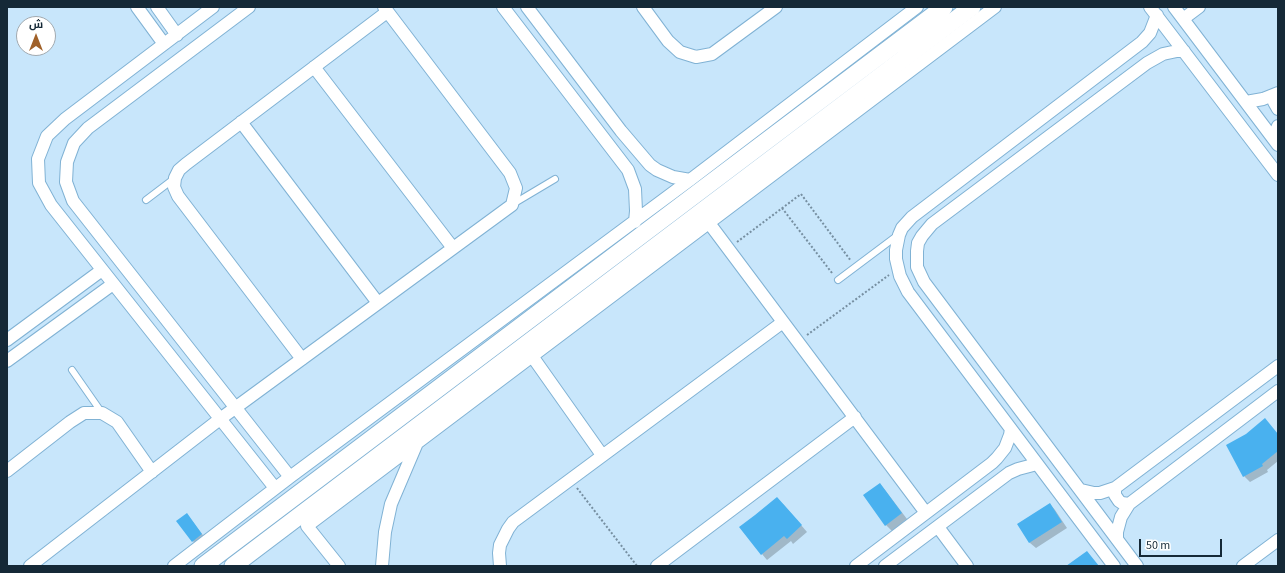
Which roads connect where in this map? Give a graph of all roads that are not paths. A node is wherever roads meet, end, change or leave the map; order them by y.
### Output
1 (137, 7) edge
2 (157, 7) edge
3 (213, 7) edge
4 (249, 7) edge
5 (503, 7) edge
6 (527, 7) edge
7 (643, 7) edge
8 (776, 7) edge
9 (917, 7) edge
10 (944, 7) edge
11 (972, 7) edge
12 (995, 7) edge
13 (1174, 7) edge
14 (1199, 7) edge
15 (386, 9) edge
16 (1154, 11) edge
17 (1183, 19) junction
18 (177, 35) junction
19 (1142, 42) junction
20 (164, 44) junction
21 (1184, 51) junction
22 (1155, 58) junction
23 (314, 67) junction
24 (1276, 94) edge
25 (1246, 102) junction
26 (1278, 109) edge
27 (241, 122) junction
28 (1278, 126) edge
29 (621, 131) junction
30 (1275, 142) edge
31 (608, 144) junction
32 (1278, 175) edge
33 (175, 178) junction
34 (555, 179) dead end
35 (690, 180) junction
36 (146, 200) dead end
37 (512, 204) junction
38 (635, 222) junction
39 (709, 223) junction
40 (899, 234) junction
41 (453, 248) junction
42 (102, 270) junction
43 (838, 280) road end
44 (112, 284) junction
45 (378, 303) junction
46 (585, 307) junction
47 (783, 322) junction
48 (7, 340) edge
49 (532, 356) junction
50 (302, 359) junction
51 (7, 360) edge
52 (1278, 366) edge
53 (72, 370) dead end
54 (1278, 391) edge
55 (236, 408) junction
56 (102, 413) junction
57 (855, 417) junction
58 (220, 420) junction
59 (1011, 429) junction
60 (417, 442) junction
61 (602, 455) junction
62 (997, 458) junction
63 (1037, 464) junction
64 (7, 471) edge
65 (152, 472) junction
66 (1009, 473) junction
67 (290, 478) junction
68 (275, 488) junction
69 (1115, 488) junction
70 (1081, 490) junction
71 (287, 502) junction
72 (1129, 504) junction
73 (926, 513) junction
74 (303, 521) junction
75 (938, 527) junction
76 (1117, 539) junction
77 (1278, 540) edge
78 (30, 566) edge
79 (174, 566) edge
80 (203, 566) edge
81 (233, 566) edge
82 (339, 566) edge
83 (382, 566) edge
84 (500, 566) edge
85 (657, 566) edge
86 (856, 566) edge
87 (885, 566) edge
88 (967, 566) edge
89 (1114, 566) edge
90 (1137, 566) edge
91 (1243, 566) edge

1 - 20 street
2 - 18 street
3 - 18 street
4 - 55 street
5 - 31 street
6 - 29 street
7 - 8 street
9 - 35 street
10 - 71 street
11 - 46 street
12 - 39 street
13 - 17 street
14 - 17 street
15 - 23 street
15 - 37 street
16 - 19 street
16 - 21 street
17 - 25 street
18 - 20 street
19 - 22 street
19 - 40 street
20 - 42 street
21 - 22 street
21 - 32 street
22 - 70 street
23 - 27 street
23 - 41 street
24 - 25 street
24 - 26 street
25 - 30 street
27 - 33 street
27 - 45 street
28 - 30 street
29 - 31 street
29 - 35 street
31 - 38 street
33 - 36 lane
33 - 50 street
34 - 37 lane
35 - 38 street
37 - 41 street
38 - 67 street
39 - 46 street
39 - 47 street
40 - 43 lane
40 - 59 street
41 - 45 street
42 - 44 street
42 - 48 street
44 - 51 street
44 - 58 street
45 - 50 street
46 - 49 street
46 - 74 street
47 - 57 street
47 - 61 street
49 - 60 street
49 - 61 street
50 - 55 street
52 - 69 street
53 - 56 lane
54 - 72 street
55 - 58 street
55 - 67 street
56 - 64 street
56 - 65 street
57 - 73 street
57 - 85 street
58 - 65 street
58 - 68 street
59 - 62 street
59 - 63 street
60 - 74 street
60 - 83 street
61 - 84 street
62 - 66 street
62 - 73 street
63 - 66 street
63 - 89 street
65 - 78 street
66 - 75 street
67 - 68 street
68 - 79 street
69 - 70 street
69 - 72 street
70 - 76 street
71 - 74 street
71 - 80 street
72 - 76 street
73 - 86 street
74 - 81 street
74 - 82 street
75 - 87 street
75 - 88 street
76 - 90 street
77 - 91 street

